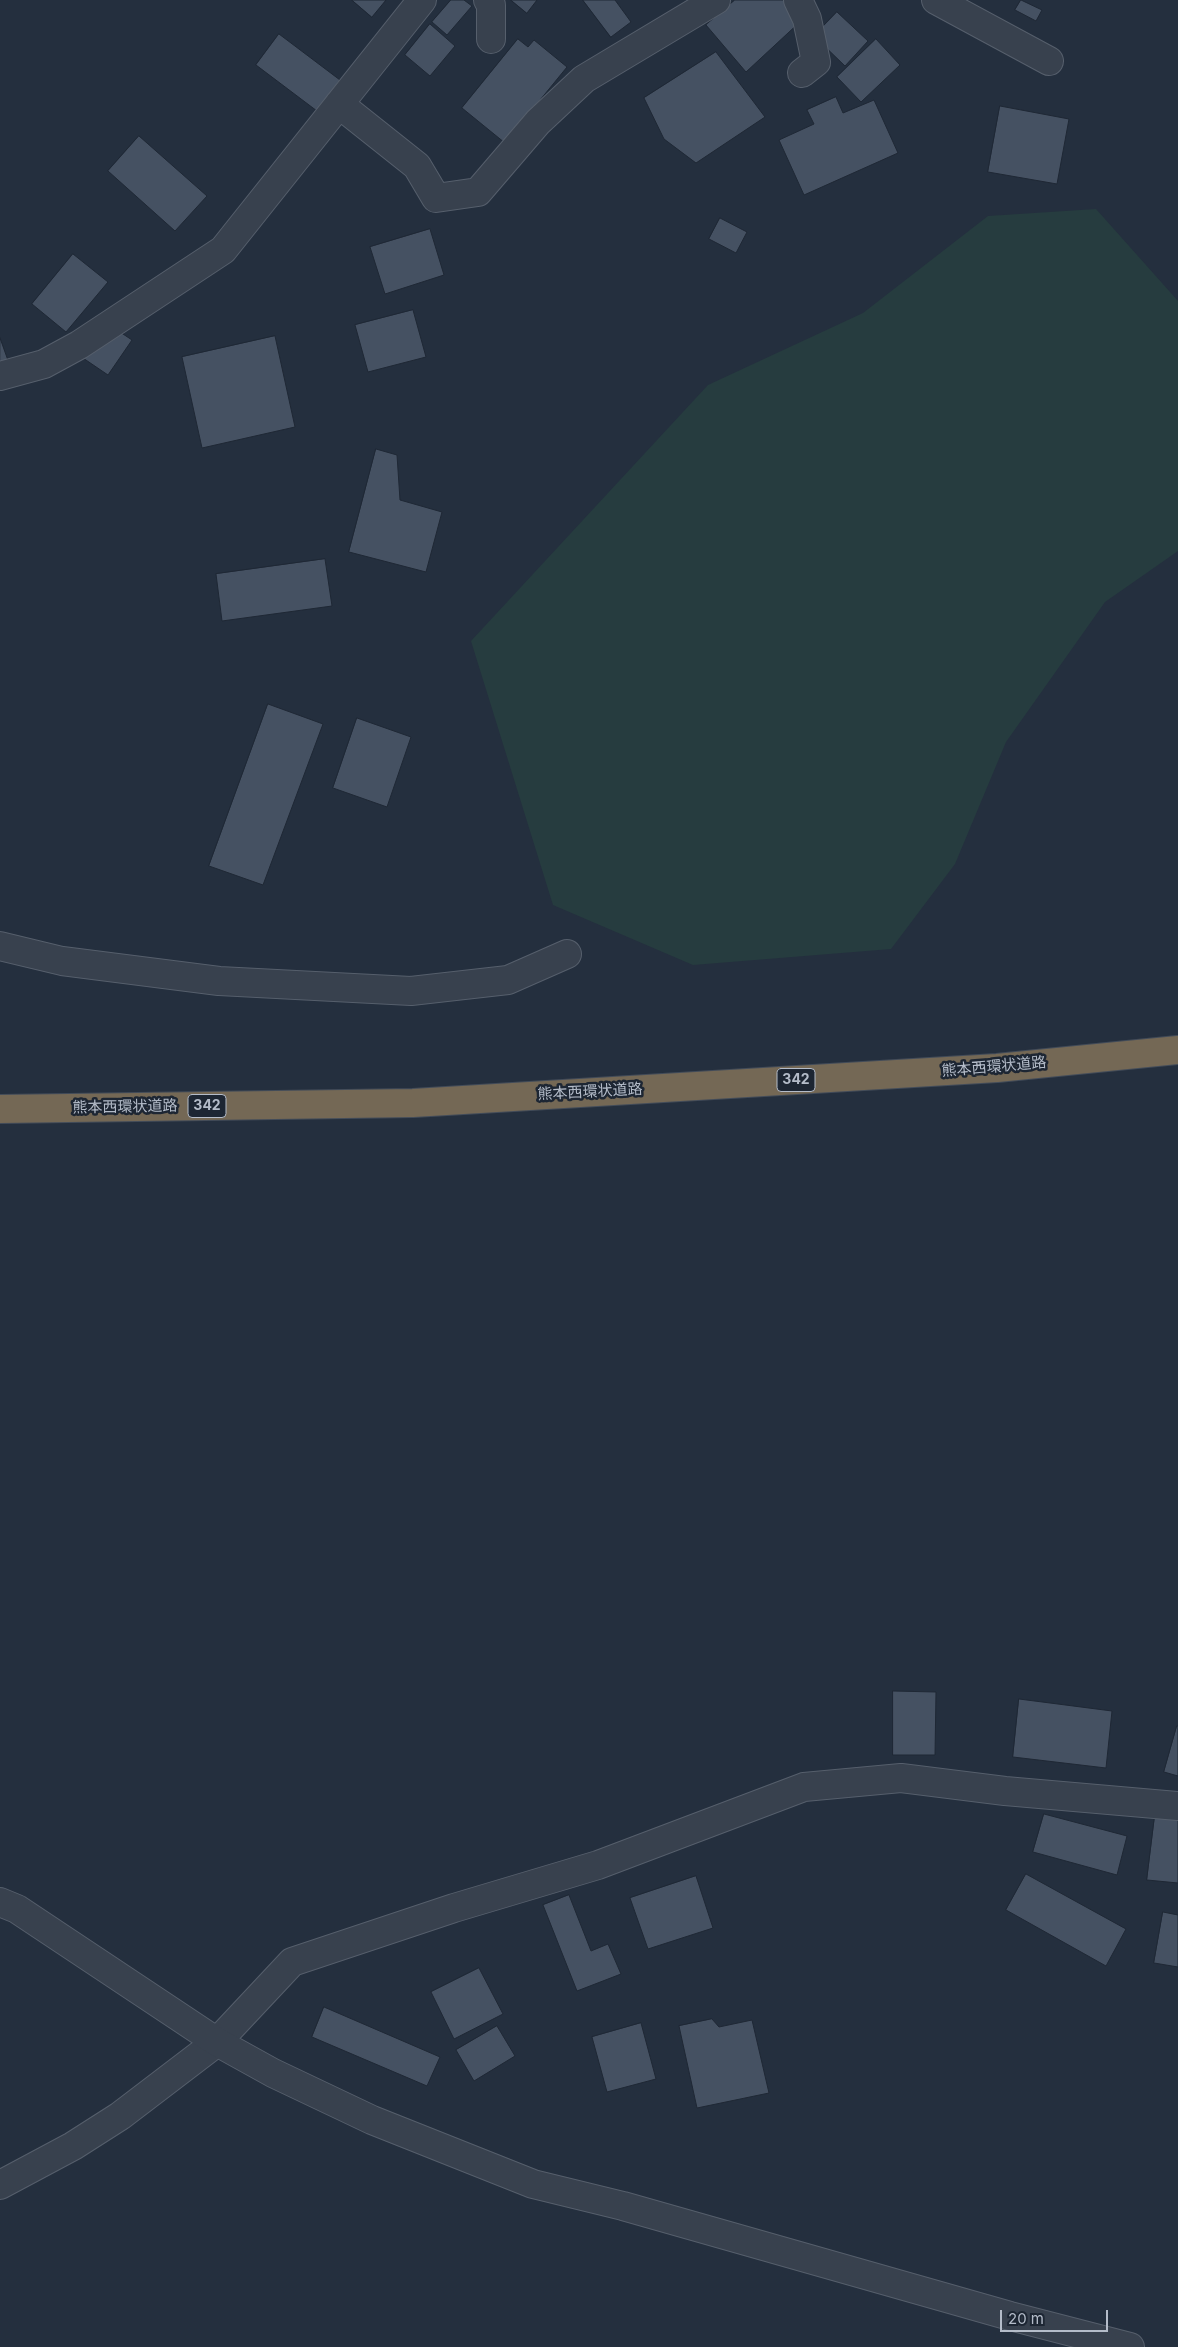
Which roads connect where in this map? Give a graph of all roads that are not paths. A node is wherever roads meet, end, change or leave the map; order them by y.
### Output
1 (422, 0) edge
2 (488, 0) edge
3 (716, 0) edge
4 (798, 0) edge
5 (936, 0) edge
6 (491, 39) dead end
7 (1049, 61) dead end
8 (802, 73) dead end
9 (339, 104) junction
10 (0, 376) edge
11 (0, 946) edge
12 (567, 954) dead end
13 (1178, 1050) edge
14 (0, 1109) edge
15 (1178, 1806) edge
16 (0, 1902) edge
17 (217, 2042) junction
18 (0, 2184) edge
19 (1130, 2347) edge

1 - 9 street
2 - 6 street
3 - 9 street
4 - 8 street
5 - 7 street
9 - 10 street
11 - 12 street
13 - 14 highway, 熊本西環状道路 / 342
15 - 17 street
16 - 17 street
17 - 18 street
17 - 19 street

